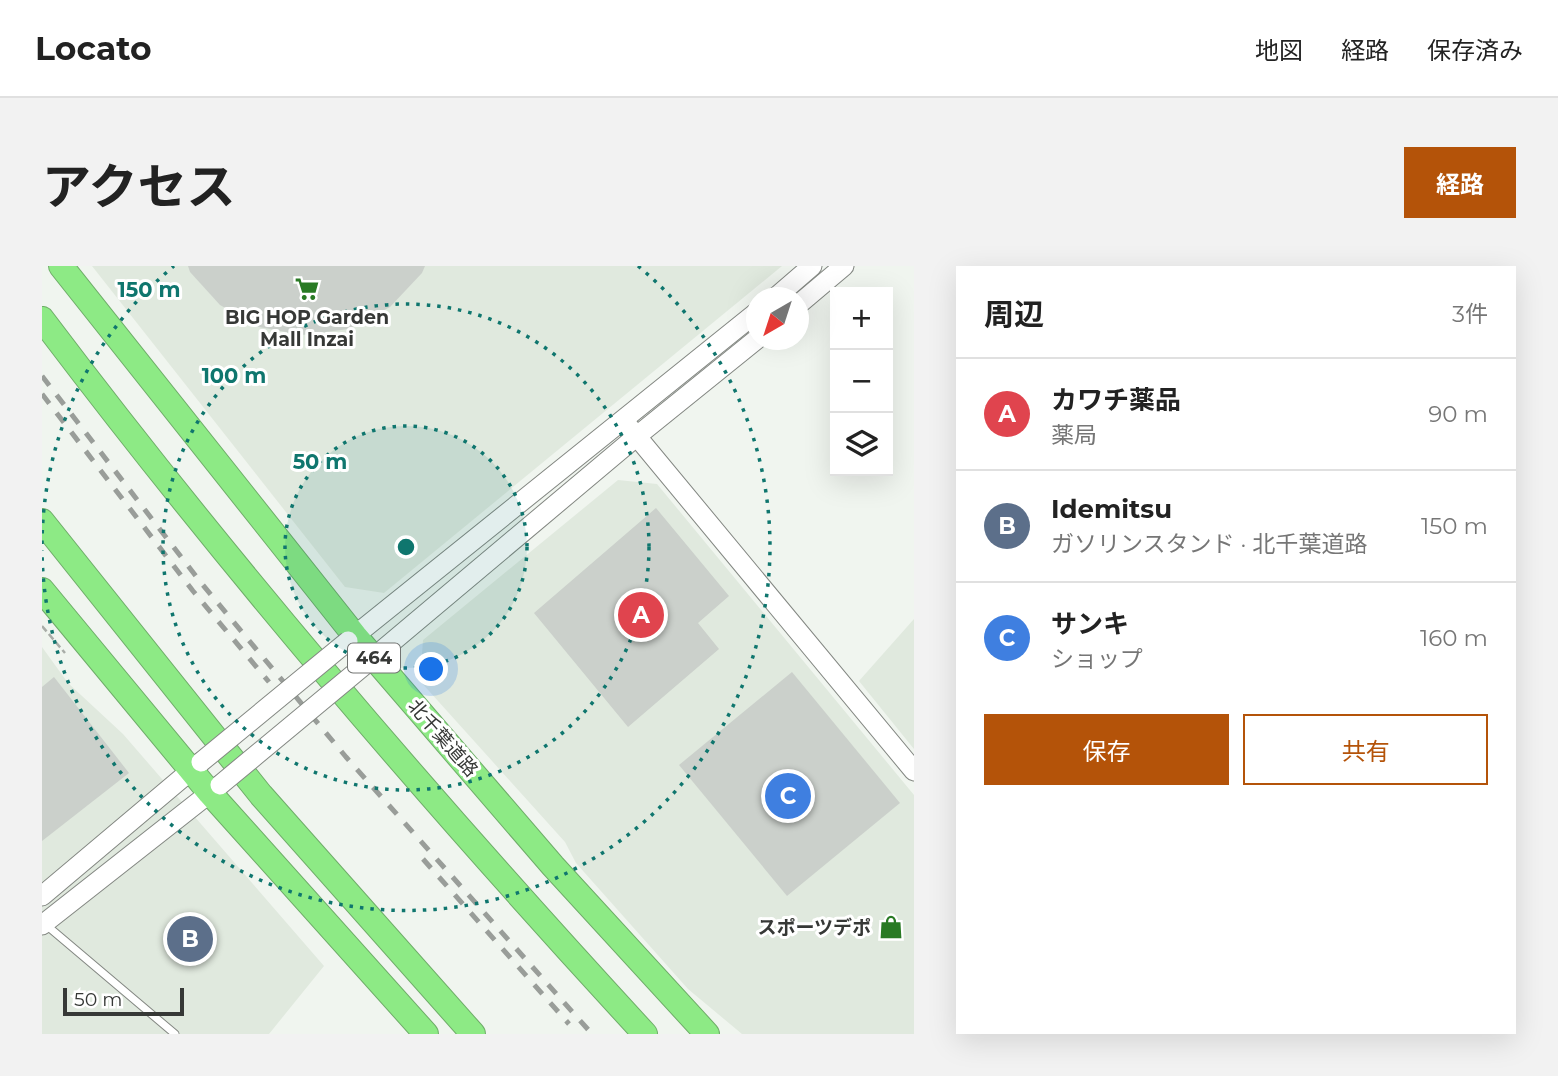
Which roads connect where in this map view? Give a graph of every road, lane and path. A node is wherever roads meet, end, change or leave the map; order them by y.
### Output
1 (61, 266) edge
2 (812, 266) edge
3 (844, 266) edge
4 (788, 287) edge
5 (809, 296) edge
6 (42, 319) edge
7 (746, 321) edge
8 (746, 348) edge
9 (623, 420) junction
10 (637, 436) junction
11 (42, 521) edge
12 (47, 609) edge
13 (351, 638) junction
14 (67, 654) dead end
15 (370, 660) junction
16 (196, 766) junction
17 (914, 771) edge
18 (215, 789) junction
19 (42, 896) edge
20 (43, 924) edge
21 (175, 1034) edge
22 (426, 1034) edge
23 (473, 1034) edge
24 (645, 1034) edge
25 (707, 1034) edge

1 - 13 highway, 北千葉道路 / 464
2 - 4 street
3 - 5 street
6 - 24 highway, 464
7 - 9 street
8 - 10 street
9 - 10 street
9 - 13 street
10 - 15 street
10 - 17 street
11 - 23 highway
12 - 14 path
12 - 16 highway
13 - 15 highway, 北千葉道路 / 464
13 - 16 street, bridge
15 - 18 street, bridge
15 - 25 highway, 北千葉道路 / 464
16 - 18 highway
16 - 19 street
18 - 20 street
18 - 22 highway
20 - 21 lane

